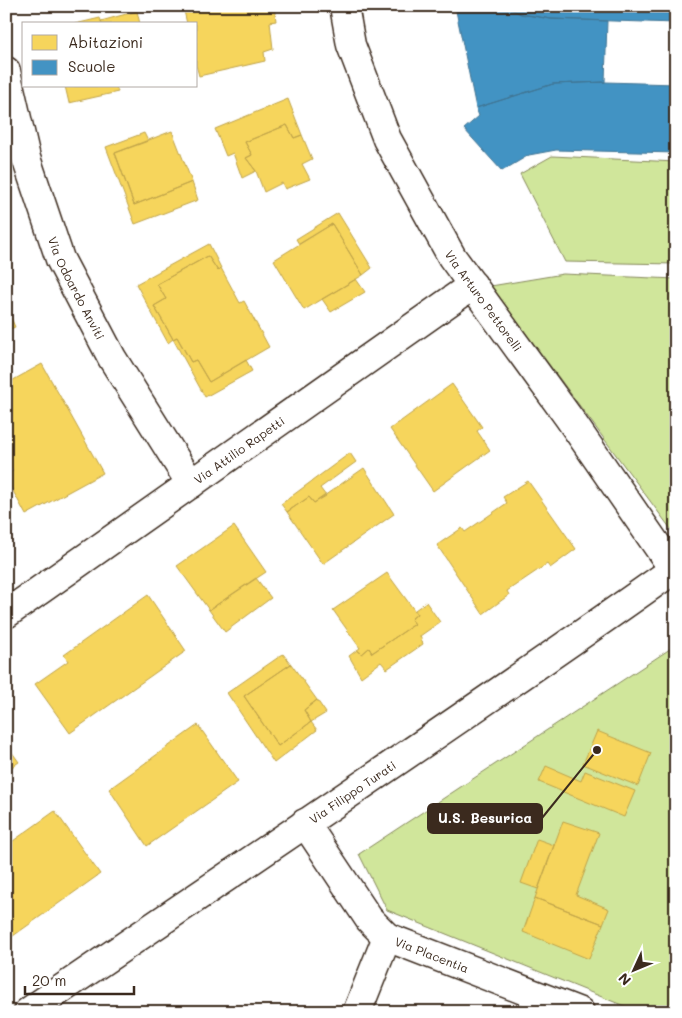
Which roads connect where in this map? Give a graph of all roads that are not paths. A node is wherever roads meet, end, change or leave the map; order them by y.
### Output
1 (344, 6) edge
2 (6, 71) edge
3 (473, 285) junction
4 (191, 484) junction
5 (675, 569) edge
6 (6, 614) edge
7 (305, 823) junction
8 (387, 937) junction
9 (28, 1012) edge
10 (357, 1012) edge
11 (580, 1012) edge

1 - 3 street, Via Arturo Pettorelli
2 - 4 street, Via Odoardo Anviti
3 - 4 street, Via Attilio Rapetti
3 - 5 street, Via Arturo Pettorelli
4 - 6 street, Via Attilio Rapetti
5 - 7 street, Via Filippo Turati
7 - 8 street, Via Placentia
7 - 9 street, Via Filippo Turati
8 - 10 street
8 - 11 street, Via Placentia

